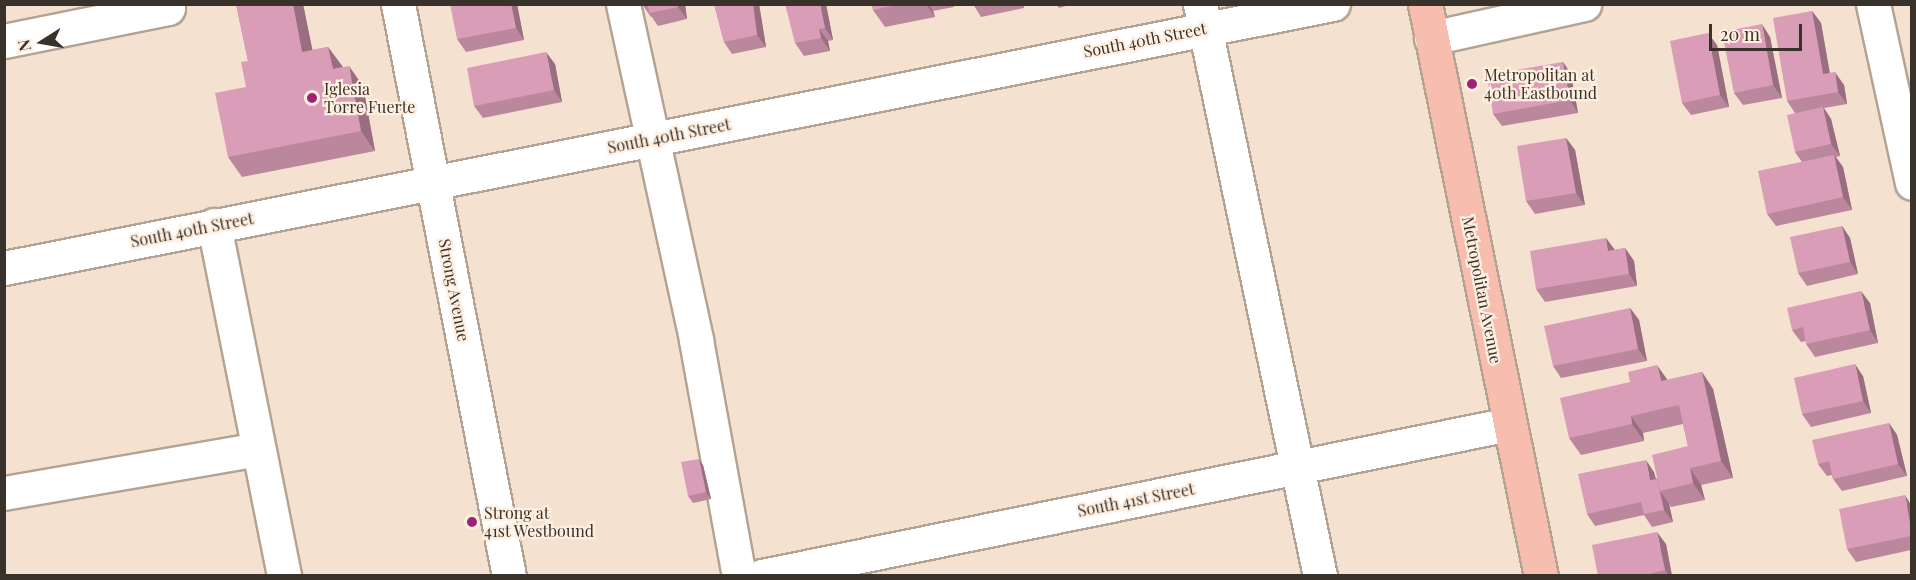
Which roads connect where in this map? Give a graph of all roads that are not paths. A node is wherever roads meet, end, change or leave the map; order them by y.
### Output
1 (168, 4) edge
2 (398, 4) edge
3 (623, 4) edge
4 (1333, 4) edge
5 (1425, 4) edge
6 (1584, 4) edge
7 (1873, 4) edge
8 (1203, 16) edge
9 (1431, 38) junction
10 (4, 41) edge
11 (653, 140) junction
12 (433, 183) junction
13 (1911, 183) edge
14 (214, 225) junction
15 (4, 268) edge
16 (1509, 424) junction
17 (258, 448) junction
18 (1296, 468) junction
19 (4, 494) edge
20 (284, 576) edge
21 (509, 576) edge
22 (739, 576) edge
23 (762, 576) edge
24 (1320, 576) edge
25 (1541, 576) edge

1 - 10 street
2 - 12 street, Strong Avenue
3 - 11 street
4 - 8 street, South 40th Street
5 - 9 main road, Metropolitan Avenue
6 - 9 street
7 - 13 street
8 - 11 street, South 40th Street
8 - 18 street
9 - 16 main road, Metropolitan Avenue
11 - 12 street, South 40th Street
11 - 22 street
12 - 14 street, South 40th Street
12 - 21 street, Strong Avenue
14 - 15 street, South 40th Street
14 - 17 street
16 - 18 street, South 41st Street
16 - 25 main road, Metropolitan Avenue
17 - 19 street
17 - 20 street
18 - 23 street, South 41st Street
18 - 24 street

